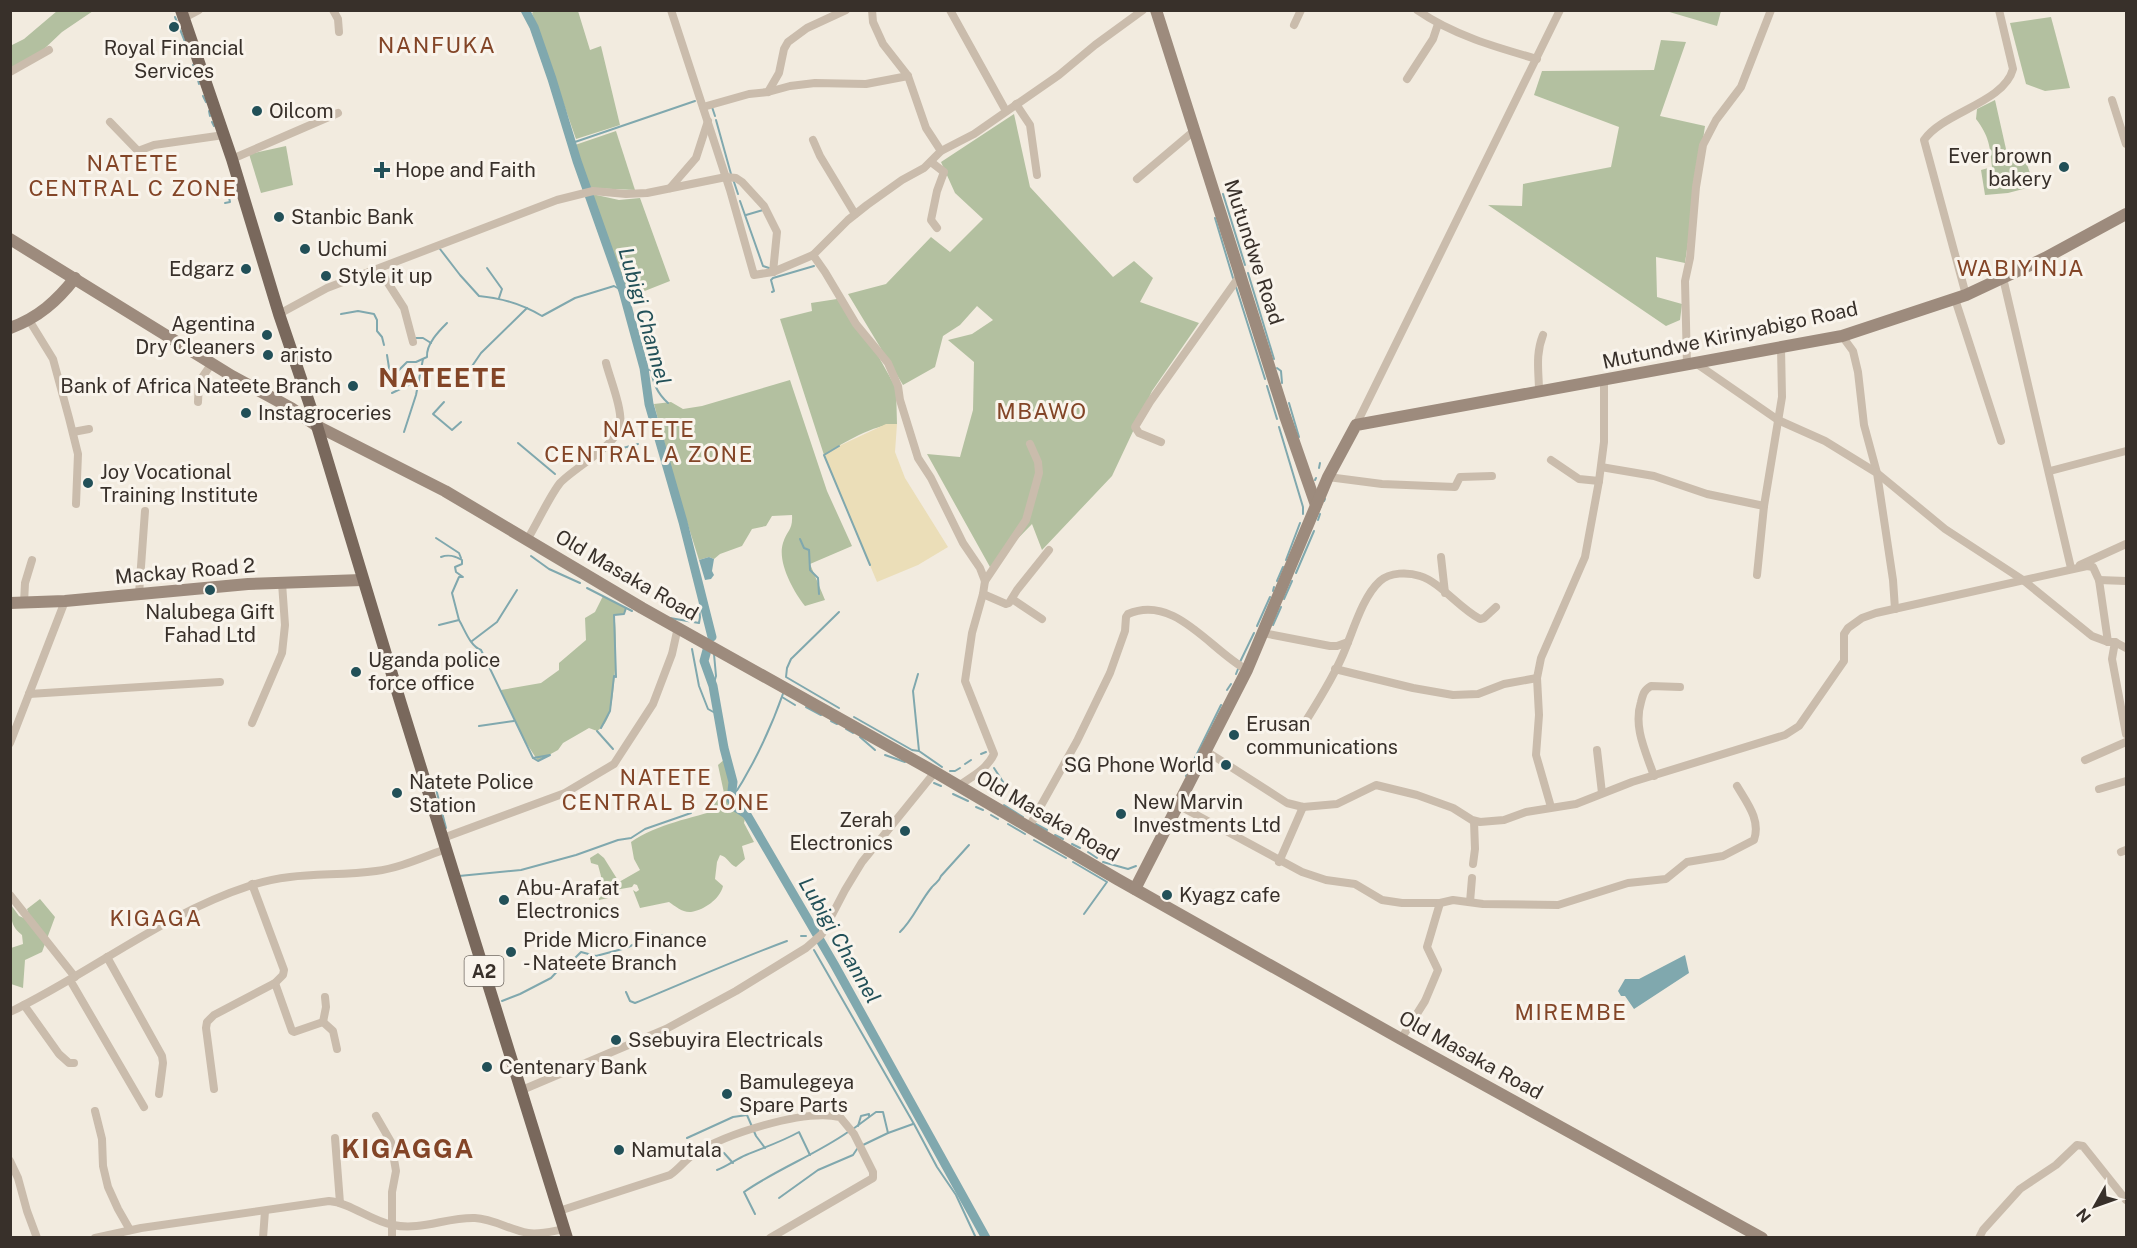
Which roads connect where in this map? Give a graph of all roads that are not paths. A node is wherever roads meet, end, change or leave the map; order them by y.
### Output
1 (199, 10) edge
2 (333, 10) edge
3 (671, 10) edge
4 (846, 10) edge
5 (872, 10) edge
6 (950, 10) edge
7 (1143, 10) edge
8 (1156, 10) edge
9 (1301, 10) edge
10 (1417, 10) edge
11 (1560, 10) edge
12 (1771, 10) edge
13 (1999, 10) edge
14 (183, 14) edge
15 (1438, 24) junction
16 (1294, 25) dead end
17 (339, 32) dead end
18 (49, 50) dead end
19 (1537, 59) junction
20 (10, 72) edge
21 (908, 76) junction
22 (1407, 79) dead end
23 (768, 92) junction
24 (2112, 100) dead end
25 (1016, 104) junction
26 (704, 107) junction
27 (1006, 111) junction
28 (338, 113) dead end
29 (708, 121) junction
30 (110, 122) dead end
31 (1195, 130) junction
32 (224, 135) junction
33 (813, 140) dead end
34 (2127, 144) edge
35 (941, 151) junction
36 (232, 159) junction
37 (931, 162) junction
38 (1037, 175) dead end
39 (726, 177) junction
40 (1137, 179) dead end
41 (670, 189) junction
42 (855, 214) junction
43 (2127, 214) edge
44 (937, 228) dead end
45 (10, 239) edge
46 (813, 255) junction
47 (379, 269) junction
48 (773, 272) junction
49 (1241, 274) junction
50 (75, 278) junction
51 (2003, 278) junction
52 (1960, 297) junction
53 (279, 314) junction
54 (29, 320) junction
55 (10, 328) edge
56 (1543, 335) dead end
57 (1842, 336) junction
58 (413, 342) dead end
59 (1781, 348) junction
60 (212, 363) junction
61 (606, 363) dead end
62 (1692, 364) junction
63 (1604, 381) junction
64 (1539, 393) junction
65 (198, 402) dead end
66 (1778, 420) junction
67 (1356, 425) junction
68 (317, 426) junction
69 (89, 429) dead end
70 (73, 432) junction
71 (2001, 441) dead end
72 (1161, 442) dead end
73 (1030, 444) dead end
74 (2127, 451) edge
75 (1551, 460) dead end
76 (1601, 467) junction
77 (2050, 471) junction
78 (1877, 473) junction
79 (1491, 476) dead end
80 (1328, 477) junction
81 (1599, 481) junction
82 (75, 504) dead end
83 (1316, 505) junction
84 (1764, 506) junction
85 (145, 511) dead end
86 (527, 540) junction
87 (2127, 544) edge
88 (1049, 550) dead end
89 (1441, 557) dead end
90 (32, 560) dead end
91 (2072, 568) junction
92 (1757, 575) dead end
93 (362, 580) junction
94 (2023, 580) junction
95 (2099, 580) junction
96 (985, 581) junction
97 (2127, 581) edge
98 (282, 583) junction
99 (1445, 593) junction
100 (139, 594) junction
101 (983, 594) junction
102 (1012, 599) junction
103 (64, 601) junction
104 (10, 603) edge
105 (24, 603) junction
106 (1496, 607) dead end
107 (1895, 609) junction
108 (1042, 619) dead end
109 (678, 627) junction
110 (1263, 633) junction
111 (1348, 642) junction
112 (2111, 642) junction
113 (2127, 648) edge
114 (1335, 669) junction
115 (1247, 670) junction
116 (1537, 678) junction
117 (220, 682) dead end
118 (1680, 687) dead end
119 (29, 694) junction
120 (252, 723) dead end
121 (1302, 728) dead end
122 (2127, 734) edge
123 (2127, 742) edge
124 (10, 743) edge
125 (1597, 750) dead end
126 (1206, 751) junction
127 (2085, 760) dead end
128 (935, 772) junction
129 (1654, 776) junction
130 (2127, 781) edge
131 (958, 786) junction
132 (1737, 786) dead end
133 (2099, 789) dead end
134 (1602, 793) junction
135 (1178, 805) junction
136 (1303, 807) junction
137 (1551, 807) junction
138 (1474, 821) junction
139 (1029, 827) junction
140 (444, 843) junction
141 (1279, 862) junction
142 (1473, 864) dead end
143 (1472, 878) dead end
144 (252, 884) junction
145 (1135, 889) junction
146 (10, 896) edge
147 (1470, 902) junction
148 (1440, 903) junction
149 (107, 957) junction
150 (73, 978) junction
151 (275, 983) junction
152 (325, 997) dead end
153 (24, 1005) junction
154 (10, 1012) edge
155 (323, 1022) junction
156 (1401, 1039) junction
157 (337, 1049) dead end
158 (74, 1063) dead end
159 (214, 1089) dead end
160 (522, 1090) junction
161 (159, 1094) dead end
162 (144, 1107) dead end
163 (95, 1111) dead end
164 (376, 1116) dead end
165 (335, 1138) dead end
166 (10, 1161) edge
167 (2127, 1200) edge
168 (340, 1203) junction
169 (265, 1210) junction
170 (559, 1211) junction
171 (393, 1225) junction
172 (419, 1227) junction
173 (130, 1230) junction
174 (566, 1233) edge
175 (37, 1238) edge
176 (95, 1238) edge
177 (263, 1238) edge
178 (392, 1238) edge
179 (419, 1238) edge
180 (770, 1238) edge
181 (1762, 1238) edge
182 (1979, 1238) edge

1 - 14 street
2 - 17 street
3 - 26 street
4 - 23 street
5 - 21 street
6 - 27 street
7 - 25 street
8 - 31 main road, Mutundwe Road
9 - 16 street
10 - 15 street
11 - 19 street
12 - 62 street
13 - 52 street
14 - 32 main road, A2
15 - 19 street
15 - 22 street
18 - 20 street
19 - 67 street
21 - 23 street
21 - 35 street
23 - 26 street
24 - 34 street
25 - 27 street
25 - 38 street
26 - 29 street
27 - 35 street
28 - 36 street
29 - 39 street
29 - 41 street
30 - 32 street
31 - 40 street
31 - 49 main road, Mutundwe Road
32 - 36 main road, A2
33 - 42 street
35 - 37 street
36 - 53 main road, A2
37 - 42 street
37 - 44 street
39 - 41 street
39 - 48 street
39 - 48 street
41 - 47 street
42 - 46 street
43 - 51 main road, Mutundwe Kirinyabigo Road
45 - 50 main road, Old Masaka Road
46 - 48 street
46 - 96 street
47 - 53 street
47 - 58 street
49 - 72 street
49 - 83 main road, Mutundwe Road
50 - 54 main road
50 - 60 main road, Old Masaka Road
51 - 52 main road, Mutundwe Kirinyabigo Road
51 - 77 street
52 - 57 main road, Mutundwe Kirinyabigo Road
52 - 71 street
53 - 68 main road, A2
54 - 55 main road
54 - 70 street
56 - 64 street
57 - 59 main road, Mutundwe Kirinyabigo Road
57 - 78 street
59 - 62 main road, Mutundwe Kirinyabigo Road
59 - 66 street
60 - 65 street
60 - 68 main road, Old Masaka Road
61 - 86 street
62 - 63 main road, Mutundwe Kirinyabigo Road
62 - 66 street
63 - 64 main road, Mutundwe Kirinyabigo Road
63 - 76 street
64 - 67 main road, Mutundwe Kirinyabigo Road
66 - 78 street
66 - 84 street
67 - 80 main road
68 - 86 main road, Old Masaka Road
68 - 93 main road, A2
69 - 70 street
70 - 82 street
73 - 96 street
74 - 77 street
75 - 81 street
76 - 81 street
76 - 84 street
77 - 91 street
78 - 94 street
78 - 107 street
79 - 80 street
80 - 83 main road
81 - 116 street
83 - 110 main road
84 - 92 street
85 - 100 street
86 - 109 main road, Old Masaka Road
87 - 91 street
88 - 102 street
89 - 99 street
90 - 105 street
91 - 94 street
91 - 95 street
93 - 98 main road, Mackay Road 2
93 - 140 main road, A2
94 - 107 street
94 - 112 street
95 - 97 street
95 - 112 street
96 - 101 street
98 - 100 main road, Mackay Road 2
98 - 120 street
99 - 106 street
99 - 111 street
100 - 103 main road, Mackay Road 2
101 - 102 street
101 - 131 street
102 - 108 street
103 - 105 main road, Mackay Road 2
103 - 119 street
104 - 105 main road, Mackay Road 2
107 - 129 street
109 - 128 main road, Old Masaka Road
109 - 140 street
110 - 111 street
110 - 115 main road
111 - 114 street
112 - 113 street
112 - 122 street
114 - 116 street
114 - 121 street
115 - 126 main road
115 - 139 street
116 - 137 street
117 - 119 street
118 - 129 street
119 - 124 street
123 - 127 street
125 - 134 street
126 - 135 main road
126 - 136 street
128 - 131 main road, Old Masaka Road
128 - 160 street
129 - 134 street
130 - 133 street
131 - 139 main road, Old Masaka Road
132 - 147 street
134 - 137 street
135 - 141 street
135 - 145 main road
136 - 138 street
136 - 141 street
137 - 138 street
138 - 142 street
139 - 145 main road, Old Masaka Road
140 - 144 street
140 - 160 main road, A2
141 - 148 street
143 - 147 street
144 - 149 street
144 - 151 street
145 - 156 main road, Old Masaka Road
146 - 150 street
147 - 148 street
148 - 156 street
149 - 150 street
149 - 161 street
150 - 153 street
150 - 162 street
151 - 155 street
151 - 159 street
152 - 155 street
153 - 154 street
153 - 158 street
155 - 157 street
156 - 181 main road, Old Masaka Road
160 - 170 main road, A2
163 - 173 street
164 - 171 street
165 - 168 street
166 - 175 street
167 - 182 street
168 - 169 street
168 - 171 street
169 - 173 street
169 - 177 street
170 - 174 main road, A2
170 - 180 street
171 - 172 street
171 - 178 street
172 - 174 street
172 - 179 street
173 - 176 street

